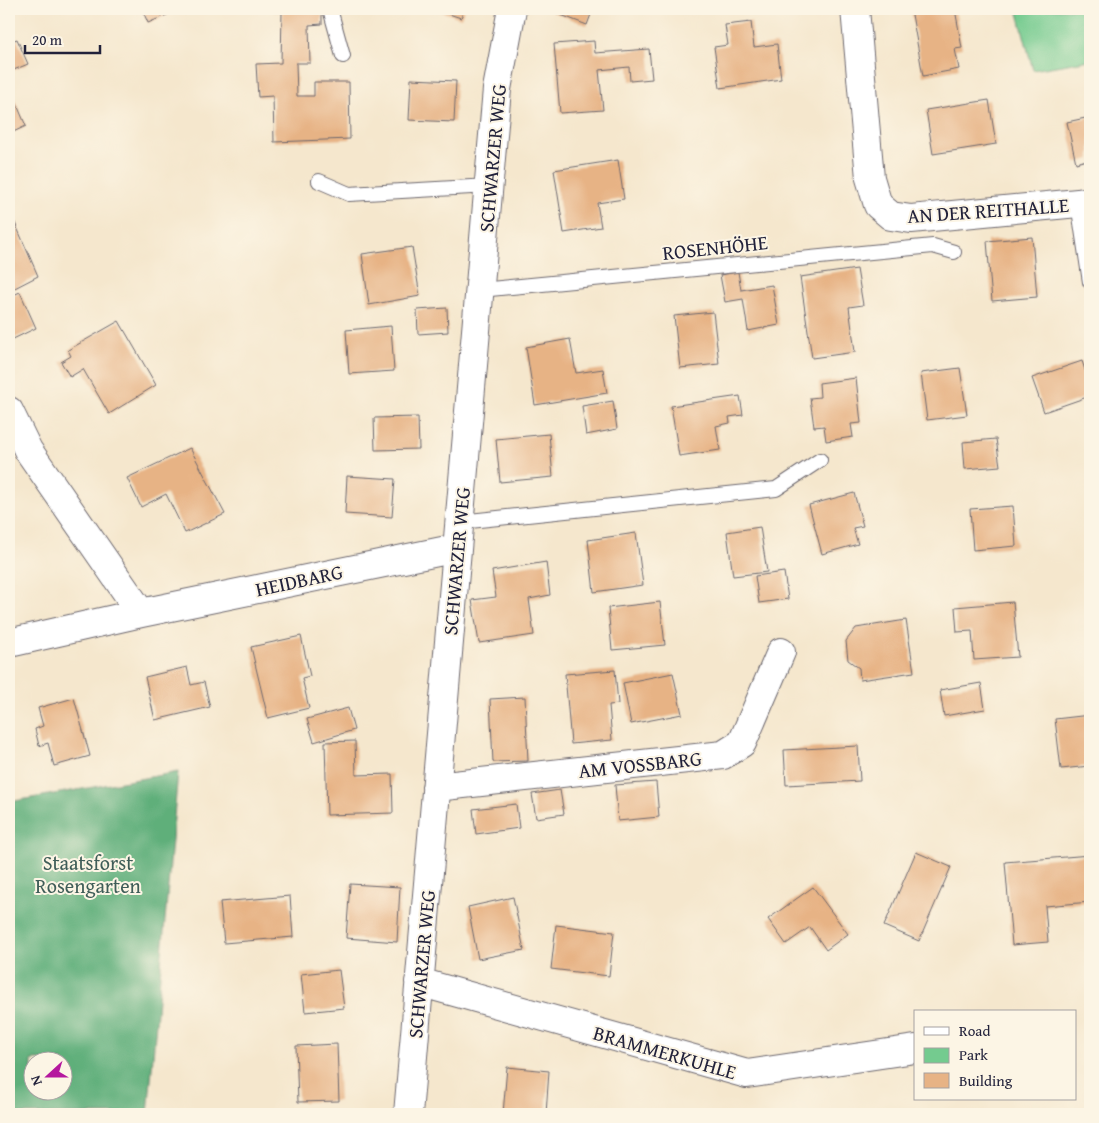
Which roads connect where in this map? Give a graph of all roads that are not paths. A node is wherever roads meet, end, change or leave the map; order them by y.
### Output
1 (330, 9) edge
2 (512, 9) edge
3 (855, 9) edge
4 (343, 56) dead end
5 (319, 181) dead end
6 (489, 186) junction
7 (1084, 202) edge
8 (954, 252) dead end
9 (1090, 282) edge
10 (480, 290) junction
11 (9, 411) edge
12 (820, 460) dead end
13 (458, 535) junction
14 (141, 613) junction
15 (9, 643) edge
16 (782, 652) dead end
17 (436, 787) junction
18 (419, 982) junction
19 (914, 1049) edge
20 (408, 1114) edge

1 - 4 lane
2 - 6 street, SCHWARZER WEG
3 - 7 street, AN DER REITHALLE
5 - 6 lane
6 - 10 street, SCHWARZER WEG
7 - 9 lane
8 - 10 lane, ROSENHÖHE
10 - 13 street, SCHWARZER WEG
11 - 14 street
12 - 13 lane
13 - 14 street, HEIDBARG
13 - 17 street, SCHWARZER WEG
14 - 15 street, HEIDBARG
16 - 17 street, AM VOSSBARG
17 - 18 street, SCHWARZER WEG
18 - 19 street, BRAMMERKUHLE
18 - 20 street, SCHWARZER WEG

